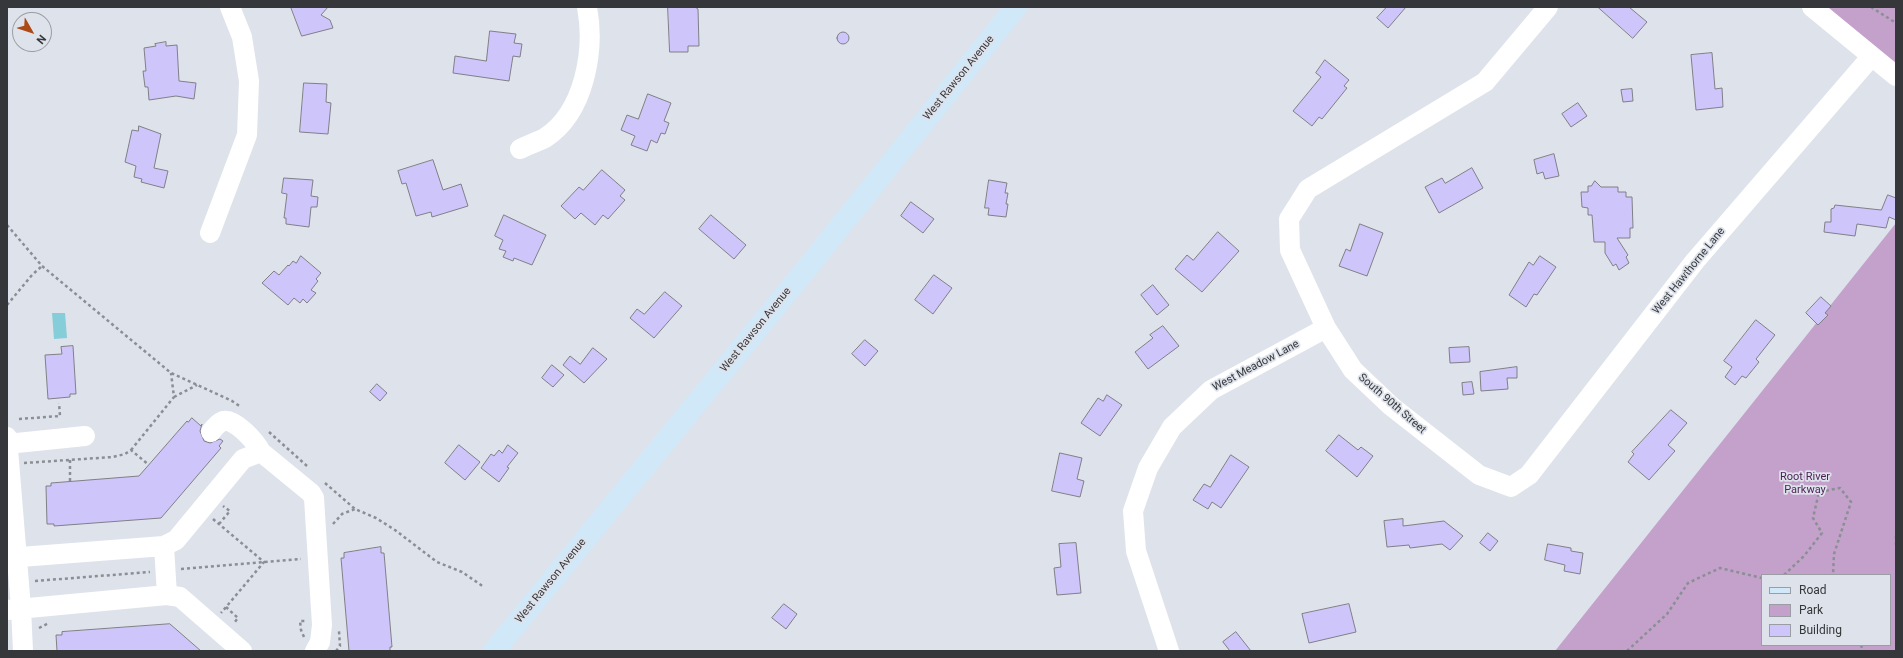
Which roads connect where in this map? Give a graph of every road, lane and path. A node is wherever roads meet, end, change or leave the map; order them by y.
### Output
1 (230, 7) edge
2 (587, 7) edge
3 (1548, 7) edge
4 (1812, 7) edge
5 (1871, 7) edge
6 (1008, 10) edge
7 (1896, 23) edge
8 (1871, 57) junction
9 (1896, 76) edge
10 (520, 149) dead end
11 (210, 233) dead end
12 (42, 266) dead end
13 (7, 305) edge
14 (1326, 328) junction
15 (171, 373) dead end
16 (197, 385) dead end
17 (174, 397) junction
18 (59, 403) dead end
19 (19, 419) dead end
20 (211, 432) dead end
21 (85, 436) dead end
22 (7, 441) edge
23 (131, 450) junction
24 (261, 452) junction
25 (70, 460) junction
26 (23, 463) dead end
27 (149, 465) dead end
28 (70, 482) dead end
29 (1511, 487) joint
30 (355, 510) dead end
31 (230, 511) dead end
32 (208, 515) dead end
33 (219, 524) junction
34 (332, 525) dead end
35 (1896, 536) edge
36 (164, 546) junction
37 (1896, 547) edge
38 (12, 557) edge
39 (303, 559) dead end
40 (264, 562) junction
41 (174, 570) dead end
42 (157, 571) dead end
43 (1785, 574) edge
44 (1833, 574) edge
45 (1761, 578) edge
46 (35, 581) dead end
47 (167, 595) junction
48 (226, 607) junction
49 (14, 609) edge
50 (216, 618) dead end
51 (238, 618) dead end
52 (53, 621) dead end
53 (39, 628) dead end
54 (498, 650) edge
55 (23, 651) edge
56 (242, 651) edge
57 (315, 651) edge
58 (1169, 651) edge
59 (1626, 651) edge

1 - 11 street
2 - 10 street
3 - 14 street, South 90th Street
4 - 8 street
5 - 7 path
6 - 54 main road, West Rawson Avenue
8 - 9 street
8 - 29 street, West Hawthorne Lane
12 - 13 path
14 - 29 street, South 90th Street
14 - 58 street, West Meadow Lane
15 - 17 path
16 - 17 path
17 - 23 path
18 - 19 path
20 - 24 street
21 - 22 street
22 - 38 street
23 - 25 path
23 - 27 path
24 - 36 street
24 - 57 street
25 - 26 path
25 - 28 path
30 - 34 path
31 - 33 path
32 - 33 path
33 - 40 path
35 - 37 path
36 - 38 street
36 - 47 street
38 - 49 street
39 - 40 path
40 - 41 path
40 - 48 path
42 - 46 path
43 - 44 path
45 - 59 path
47 - 49 street
47 - 56 street
48 - 50 path
48 - 51 path
49 - 55 street
52 - 53 path

